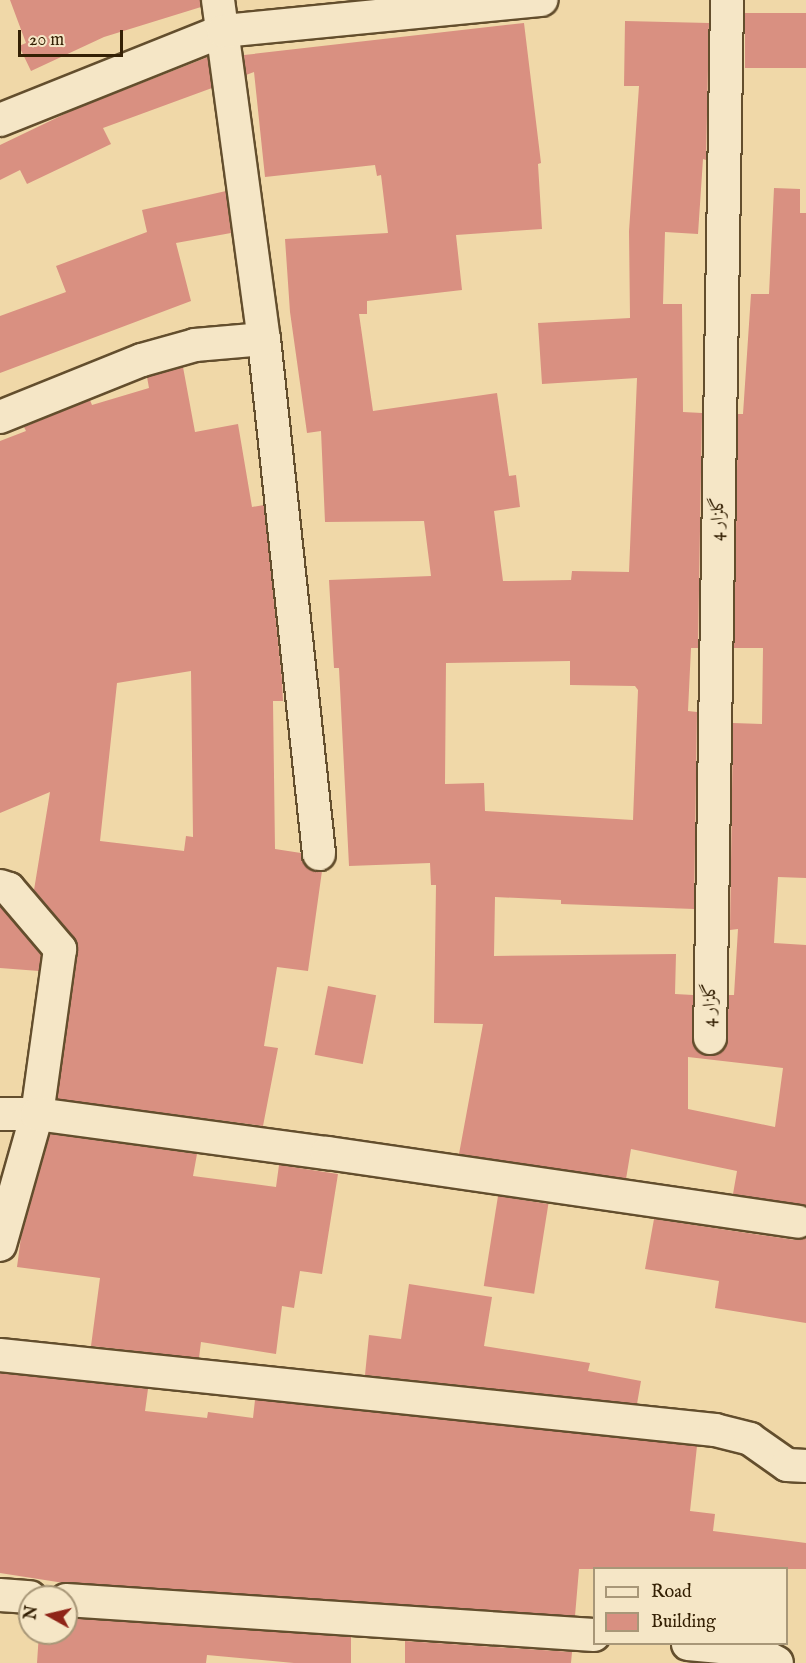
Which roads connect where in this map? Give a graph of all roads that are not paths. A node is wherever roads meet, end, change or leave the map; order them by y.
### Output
1 (218, 0) edge
2 (541, 0) edge
3 (727, 0) edge
4 (224, 31) junction
5 (0, 120) edge
6 (264, 339) junction
7 (0, 417) edge
8 (319, 854) dead end
9 (0, 886) edge
10 (710, 1038) dead end
11 (0, 1114) edge
12 (37, 1114) junction
13 (798, 1222) dead end
14 (0, 1245) edge
15 (0, 1355) edge
16 (806, 1466) edge
17 (0, 1596) edge
18 (18, 1597) edge
19 (78, 1601) edge
20 (593, 1635) edge
21 (699, 1645) edge
22 (777, 1663) edge

1 - 4 street
2 - 4 street
3 - 10 street, گلزار 4
4 - 5 street
4 - 6 street
6 - 7 street
6 - 8 street
9 - 12 street
11 - 12 street
12 - 13 street
12 - 14 street
15 - 16 street
17 - 18 street
19 - 20 street
21 - 22 street

